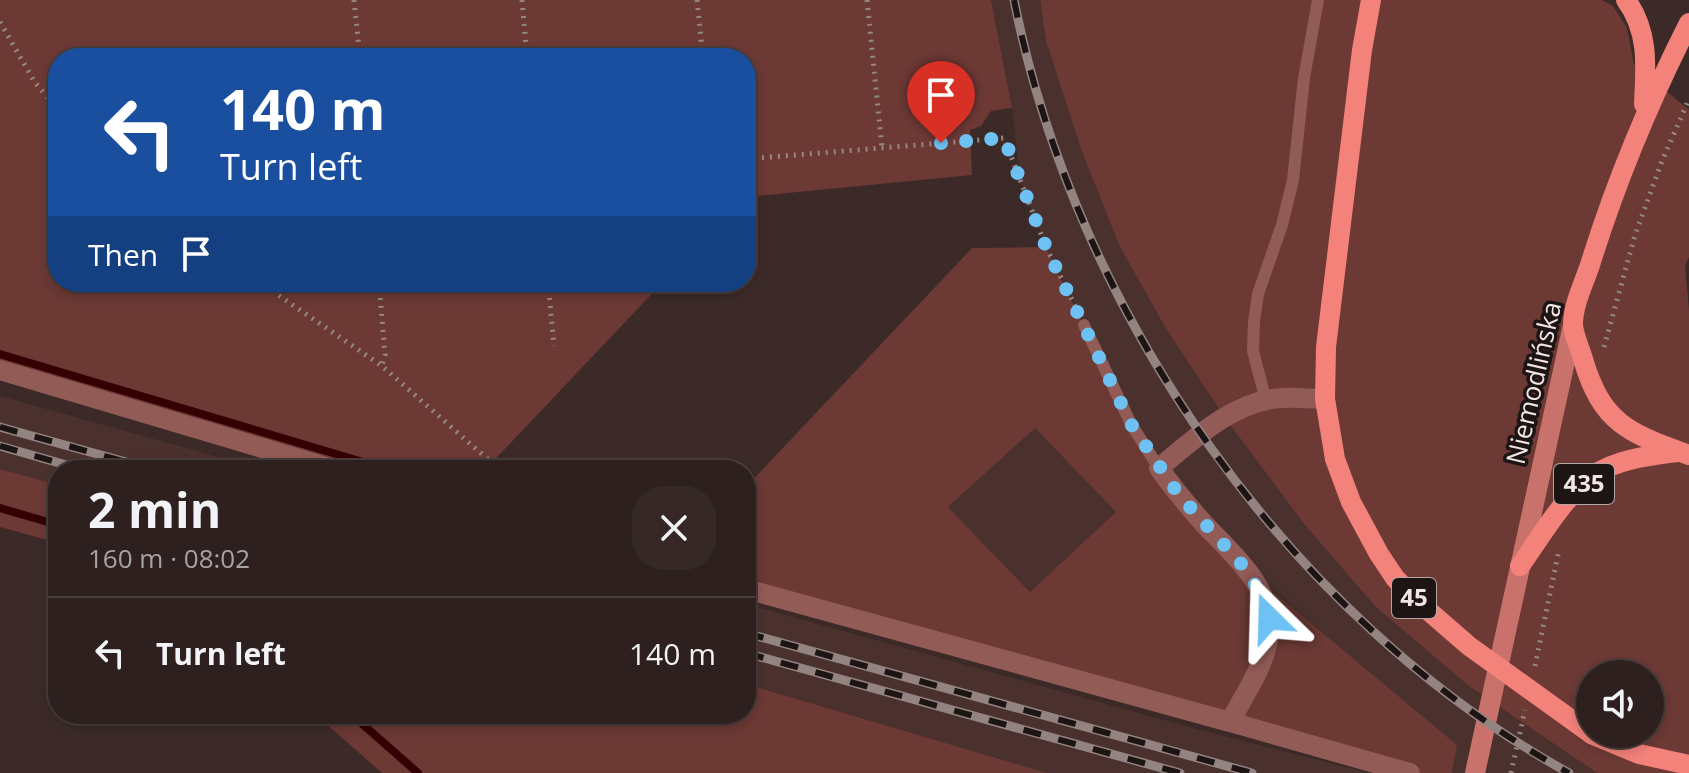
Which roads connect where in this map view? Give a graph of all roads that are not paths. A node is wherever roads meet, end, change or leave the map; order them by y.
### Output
1 (1318, 0) edge
2 (1371, 0) edge
3 (1626, 0) edge
4 (1689, 23) edge
5 (1644, 116) junction
6 (1084, 325) road end
7 (1573, 325) junction
8 (0, 370) edge
9 (1325, 399) junction
10 (1266, 401) junction
11 (1684, 454) edge
12 (302, 460) edge
13 (1159, 468) junction
14 (1520, 566) junction
15 (756, 592) edge
16 (1230, 722) junction
17 (1576, 723) edge
18 (1625, 748) edge
19 (1689, 765) edge
20 (1410, 773) edge
21 (1475, 773) edge

1 - 10 lane
2 - 9 main road, 45
3 - 5 main road
4 - 5 main road, Niemodlińska
5 - 7 main road, Niemodlińska
6 - 13 lane
7 - 11 main road
7 - 14 main road, Niemodlińska / 435
8 - 12 street
9 - 10 street
9 - 17 main road, 45
10 - 13 street
11 - 14 main road, 435
13 - 16 street
14 - 21 main road, Niemodlińska / 435
15 - 16 street
16 - 20 street
18 - 19 main road, 45

